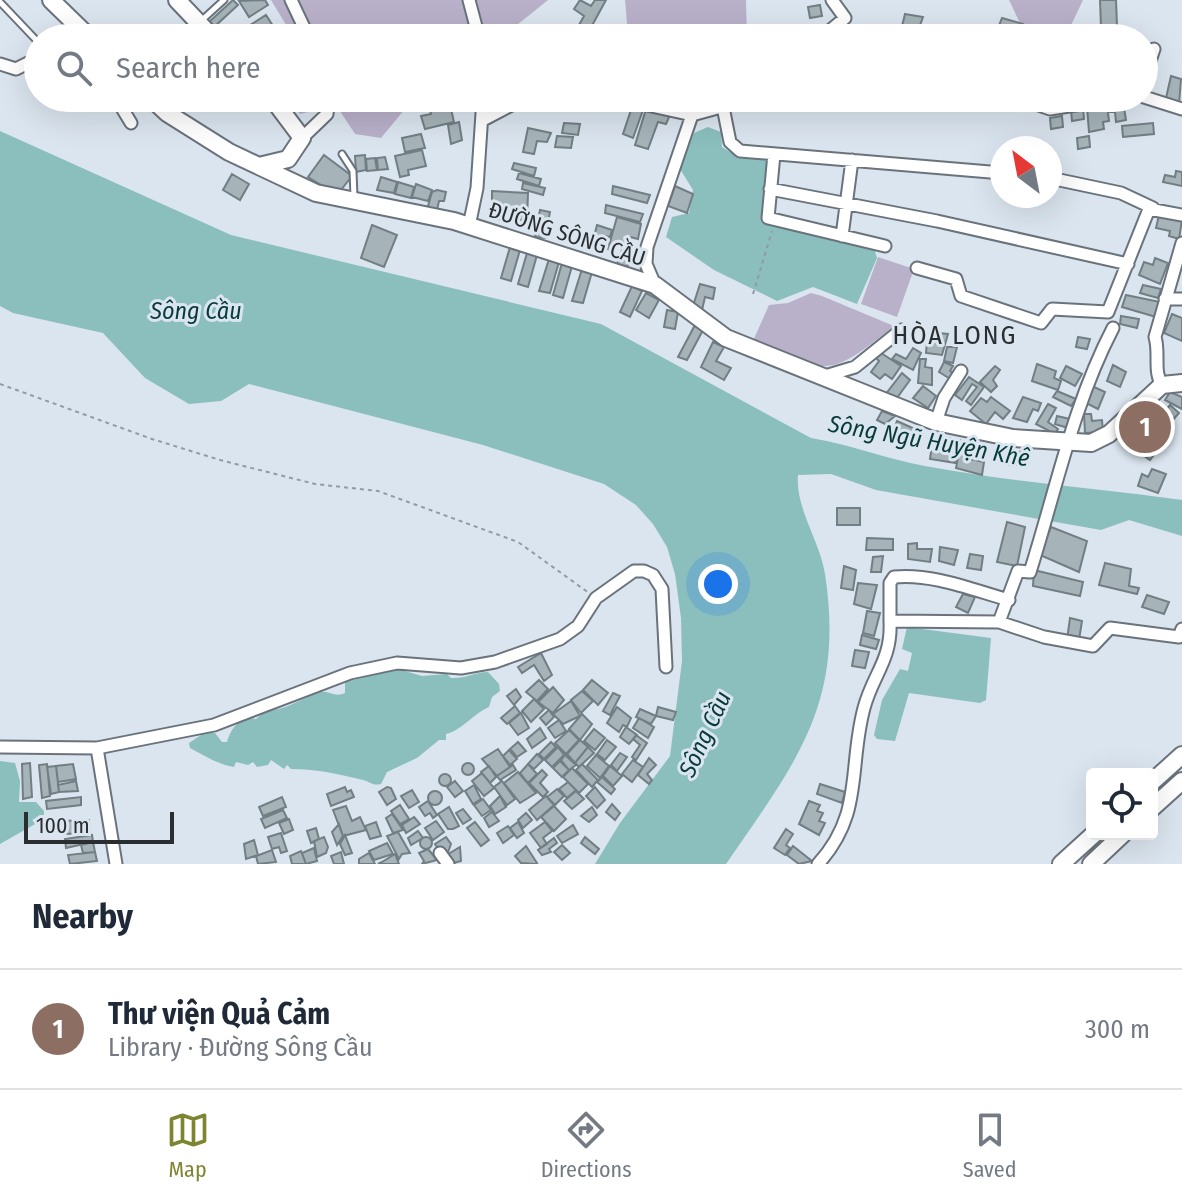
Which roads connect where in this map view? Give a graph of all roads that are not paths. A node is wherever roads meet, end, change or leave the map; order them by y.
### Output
1 (51, 0) edge
2 (177, 0) edge
3 (224, 0) edge
4 (291, 0) edge
5 (469, 0) edge
6 (832, 0) edge
7 (0, 2) edge
8 (198, 23) joint
9 (76, 24) edge
10 (302, 24) edge
11 (475, 24) edge
12 (838, 24) edge
13 (24, 27) edge
14 (0, 64) edge
15 (24, 65) edge
16 (1158, 101) edge
17 (1182, 109) edge
18 (124, 112) edge
19 (168, 112) edge
20 (282, 112) edge
21 (327, 112) edge
22 (483, 112) edge
23 (498, 112) edge
24 (678, 112) edge
25 (704, 112) edge
26 (724, 112) edge
27 (692, 115) junction
28 (483, 120) junction
29 (131, 123) dead end
30 (302, 138) junction
31 (342, 154) dead end
32 (774, 154) junction
33 (852, 160) junction
34 (259, 166) junction
35 (990, 172) edge
36 (1062, 181) edge
37 (770, 189) junction
38 (354, 200) junction
39 (846, 203) junction
40 (1153, 208) junction
41 (1182, 215) edge
42 (469, 226) junction
43 (842, 236) junction
44 (1182, 243) edge
45 (885, 246) dead end
46 (1128, 264) junction
47 (917, 268) dead end
48 (655, 285) junction
49 (1165, 299) junction
50 (1182, 299) edge
51 (1113, 328) dead end
52 (901, 330) dead end
53 (961, 371) dead end
54 (817, 376) junction
55 (1182, 383) edge
56 (1162, 385) junction
57 (936, 422) junction
58 (1069, 448) junction
59 (1009, 600) junction
60 (890, 621) junction
61 (999, 622) junction
62 (1182, 629) edge
63 (666, 667) dead end
64 (0, 747) edge
65 (97, 748) junction
66 (1182, 755) edge
67 (1158, 777) edge
68 (1182, 781) edge
69 (1158, 803) edge
70 (1087, 840) edge
71 (1117, 840) edge
72 (440, 853) dead end
73 (116, 864) edge
74 (448, 864) edge
75 (818, 864) edge
76 (1061, 864) edge
77 (1091, 864) edge

1 - 9 main road
2 - 8 main road
3 - 8 lane
4 - 10 street
5 - 11 street
6 - 12 street
7 - 13 lane
14 - 15 street
16 - 17 street
18 - 29 street
19 - 34 main road, ĐƯỜNG SÔNG CẦU
20 - 30 main road
21 - 30 street
22 - 28 street
23 - 28 street
24 - 27 street
25 - 27 street
26 - 32 street
27 - 48 street
28 - 42 street
30 - 34 main road
31 - 38 lane
32 - 33 street
32 - 37 street
33 - 35 street
33 - 39 street
34 - 38 main road, ĐƯỜNG SÔNG CẦU
36 - 40 street
37 - 39 street
37 - 43 street
38 - 42 main road, ĐƯỜNG SÔNG CẦU
39 - 43 street
39 - 46 street
40 - 41 street
40 - 46 street
42 - 48 main road, ĐƯỜNG SÔNG CẦU
43 - 45 street
44 - 49 street
46 - 47 street
48 - 54 main road, ĐƯỜNG SÔNG CẦU
49 - 50 street
49 - 56 street
51 - 58 street
52 - 54 street
53 - 57 street
54 - 57 main road, ĐƯỜNG SÔNG CẦU
55 - 56 main road
56 - 58 main road, ĐƯỜNG SÔNG CẦU
57 - 58 main road, ĐƯỜNG SÔNG CẦU
58 - 59 street
59 - 60 street
59 - 61 street
60 - 61 street
60 - 75 street
61 - 62 street
63 - 65 street
64 - 65 street
65 - 73 street
66 - 67 main road
68 - 69 main road
70 - 76 main road
71 - 77 main road
72 - 74 street

